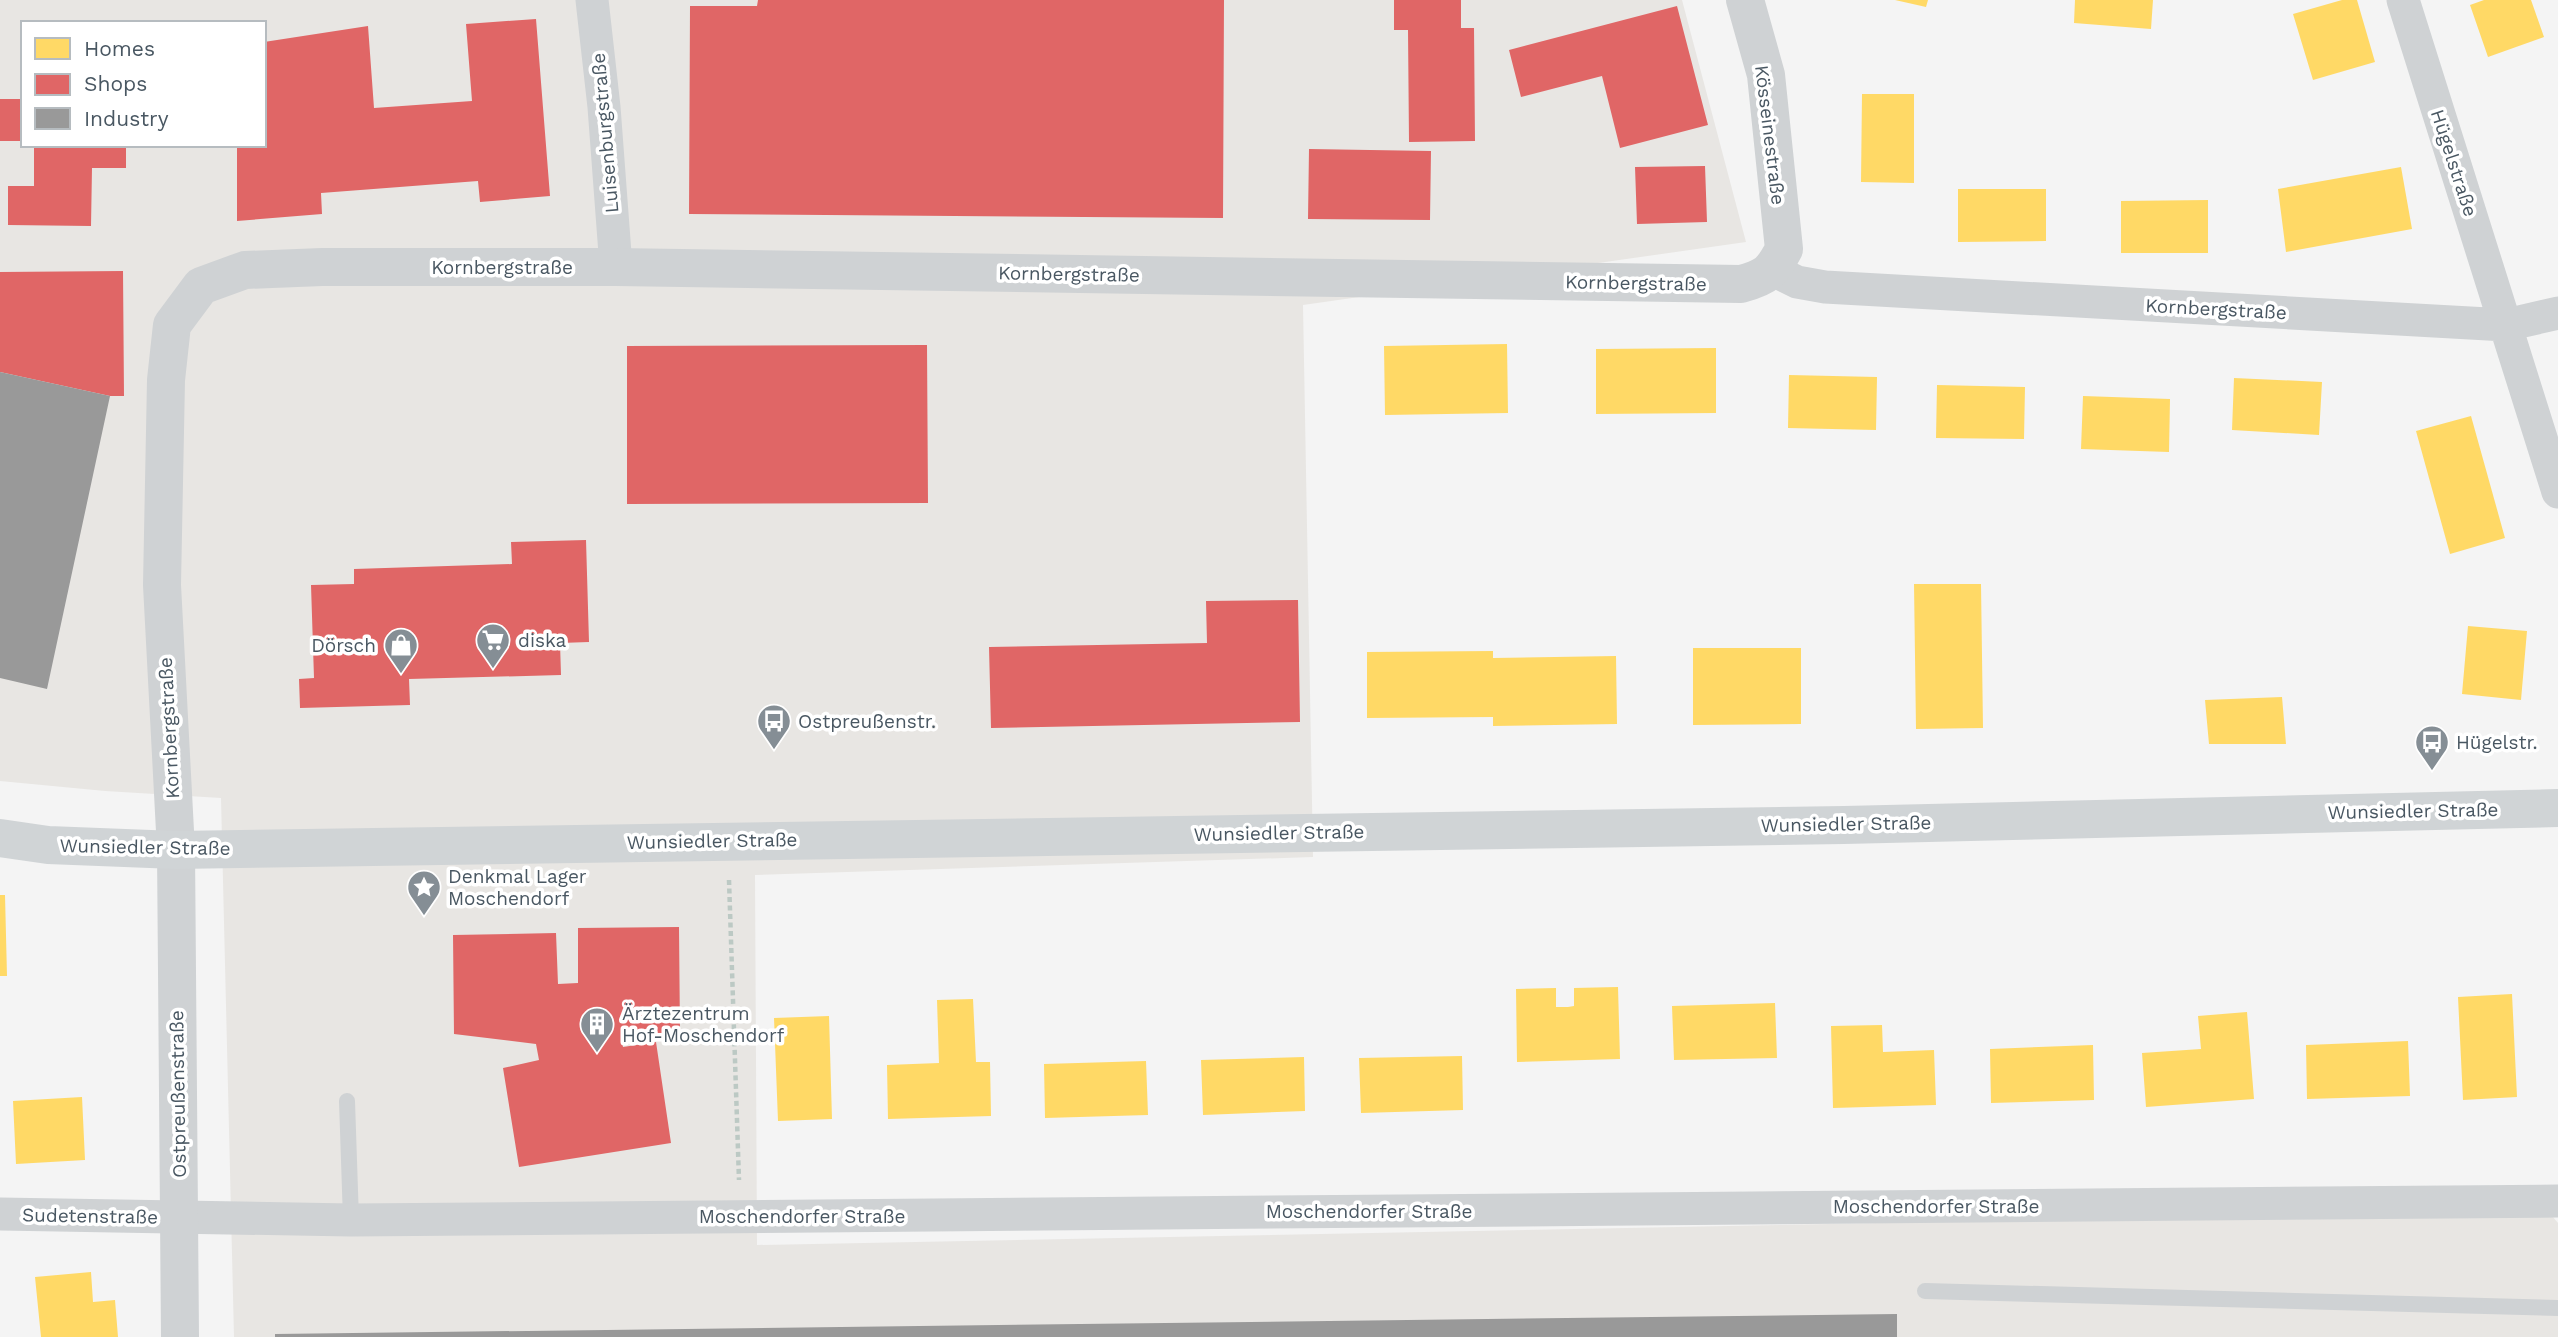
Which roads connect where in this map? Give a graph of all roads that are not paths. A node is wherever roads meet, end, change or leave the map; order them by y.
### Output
1 (592, 0) edge
2 (1745, 0) edge
3 (2403, 0) edge
4 (615, 267) junction
5 (1773, 270) junction
6 (2558, 313) edge
7 (2506, 325) junction
8 (2558, 492) edge
9 (2558, 808) edge
10 (0, 838) edge
11 (176, 850) junction
12 (347, 1101) dead end
13 (2558, 1201) edge
14 (0, 1214) edge
15 (180, 1217) junction
16 (351, 1220) junction
17 (1925, 1292) dead end
18 (2558, 1308) edge
19 (180, 1337) edge

1 - 4 street, Luisenburgstraße
2 - 5 street, Kösseinestraße
3 - 7 street, Hügelstraße
4 - 5 street, Kornbergstraße
4 - 11 street, Kornbergstraße
5 - 7 street, Kornbergstraße
6 - 7 street
7 - 8 street, Hügelstraße
9 - 11 main road, Wunsiedler Straße
10 - 11 main road, Wunsiedler Straße
11 - 15 street, Ostpreußenstraße
12 - 16 lane
13 - 16 street, Moschendorfer Straße
14 - 15 street, Sudetenstraße
15 - 16 street, Moschendorfer Straße
15 - 19 street, Ostpreußenstraße
17 - 18 lane

